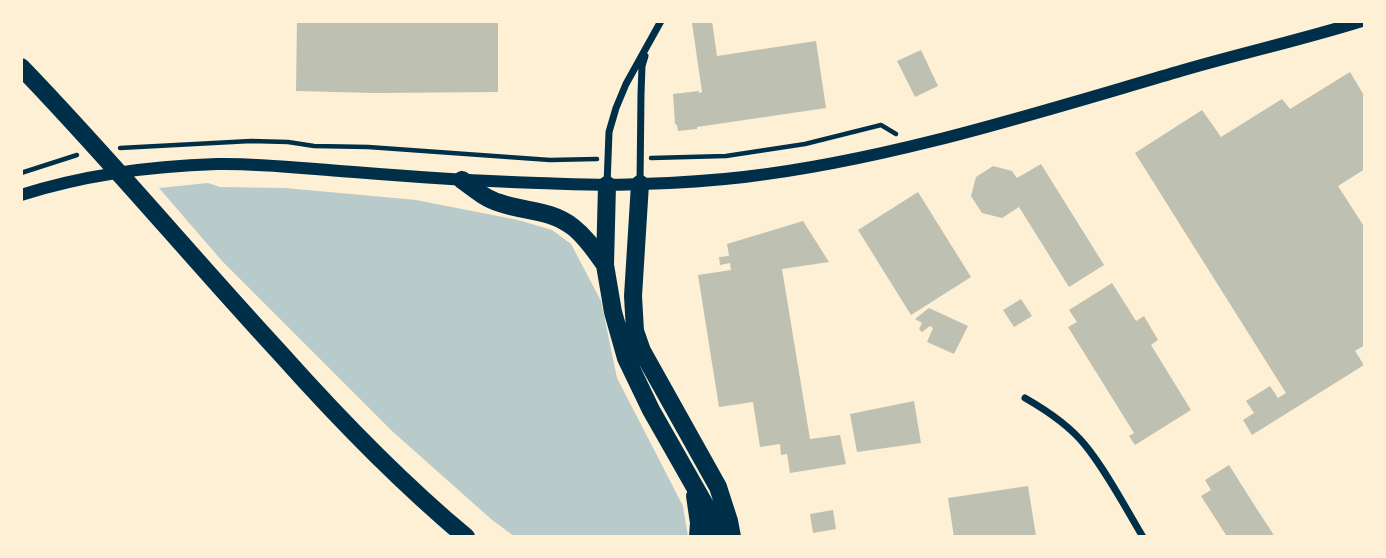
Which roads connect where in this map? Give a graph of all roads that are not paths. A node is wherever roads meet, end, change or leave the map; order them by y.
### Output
1 (661, 21) edge
2 (1362, 21) edge
3 (647, 47) junction
4 (21, 67) edge
5 (463, 180) junction
6 (640, 184) junction
7 (607, 185) junction
8 (21, 195) edge
9 (605, 265) junction
10 (1025, 398) dead end
11 (693, 485) junction
12 (466, 537) edge
13 (698, 537) edge
14 (715, 537) edge
15 (732, 537) edge
16 (1143, 537) edge

1 - 3 street
2 - 6 street
3 - 6 street
3 - 7 street
4 - 12 main road
5 - 7 street
5 - 8 street
5 - 9 main road
6 - 7 street
6 - 15 main road
7 - 9 main road
9 - 11 main road
10 - 16 street
11 - 13 main road
11 - 14 main road

